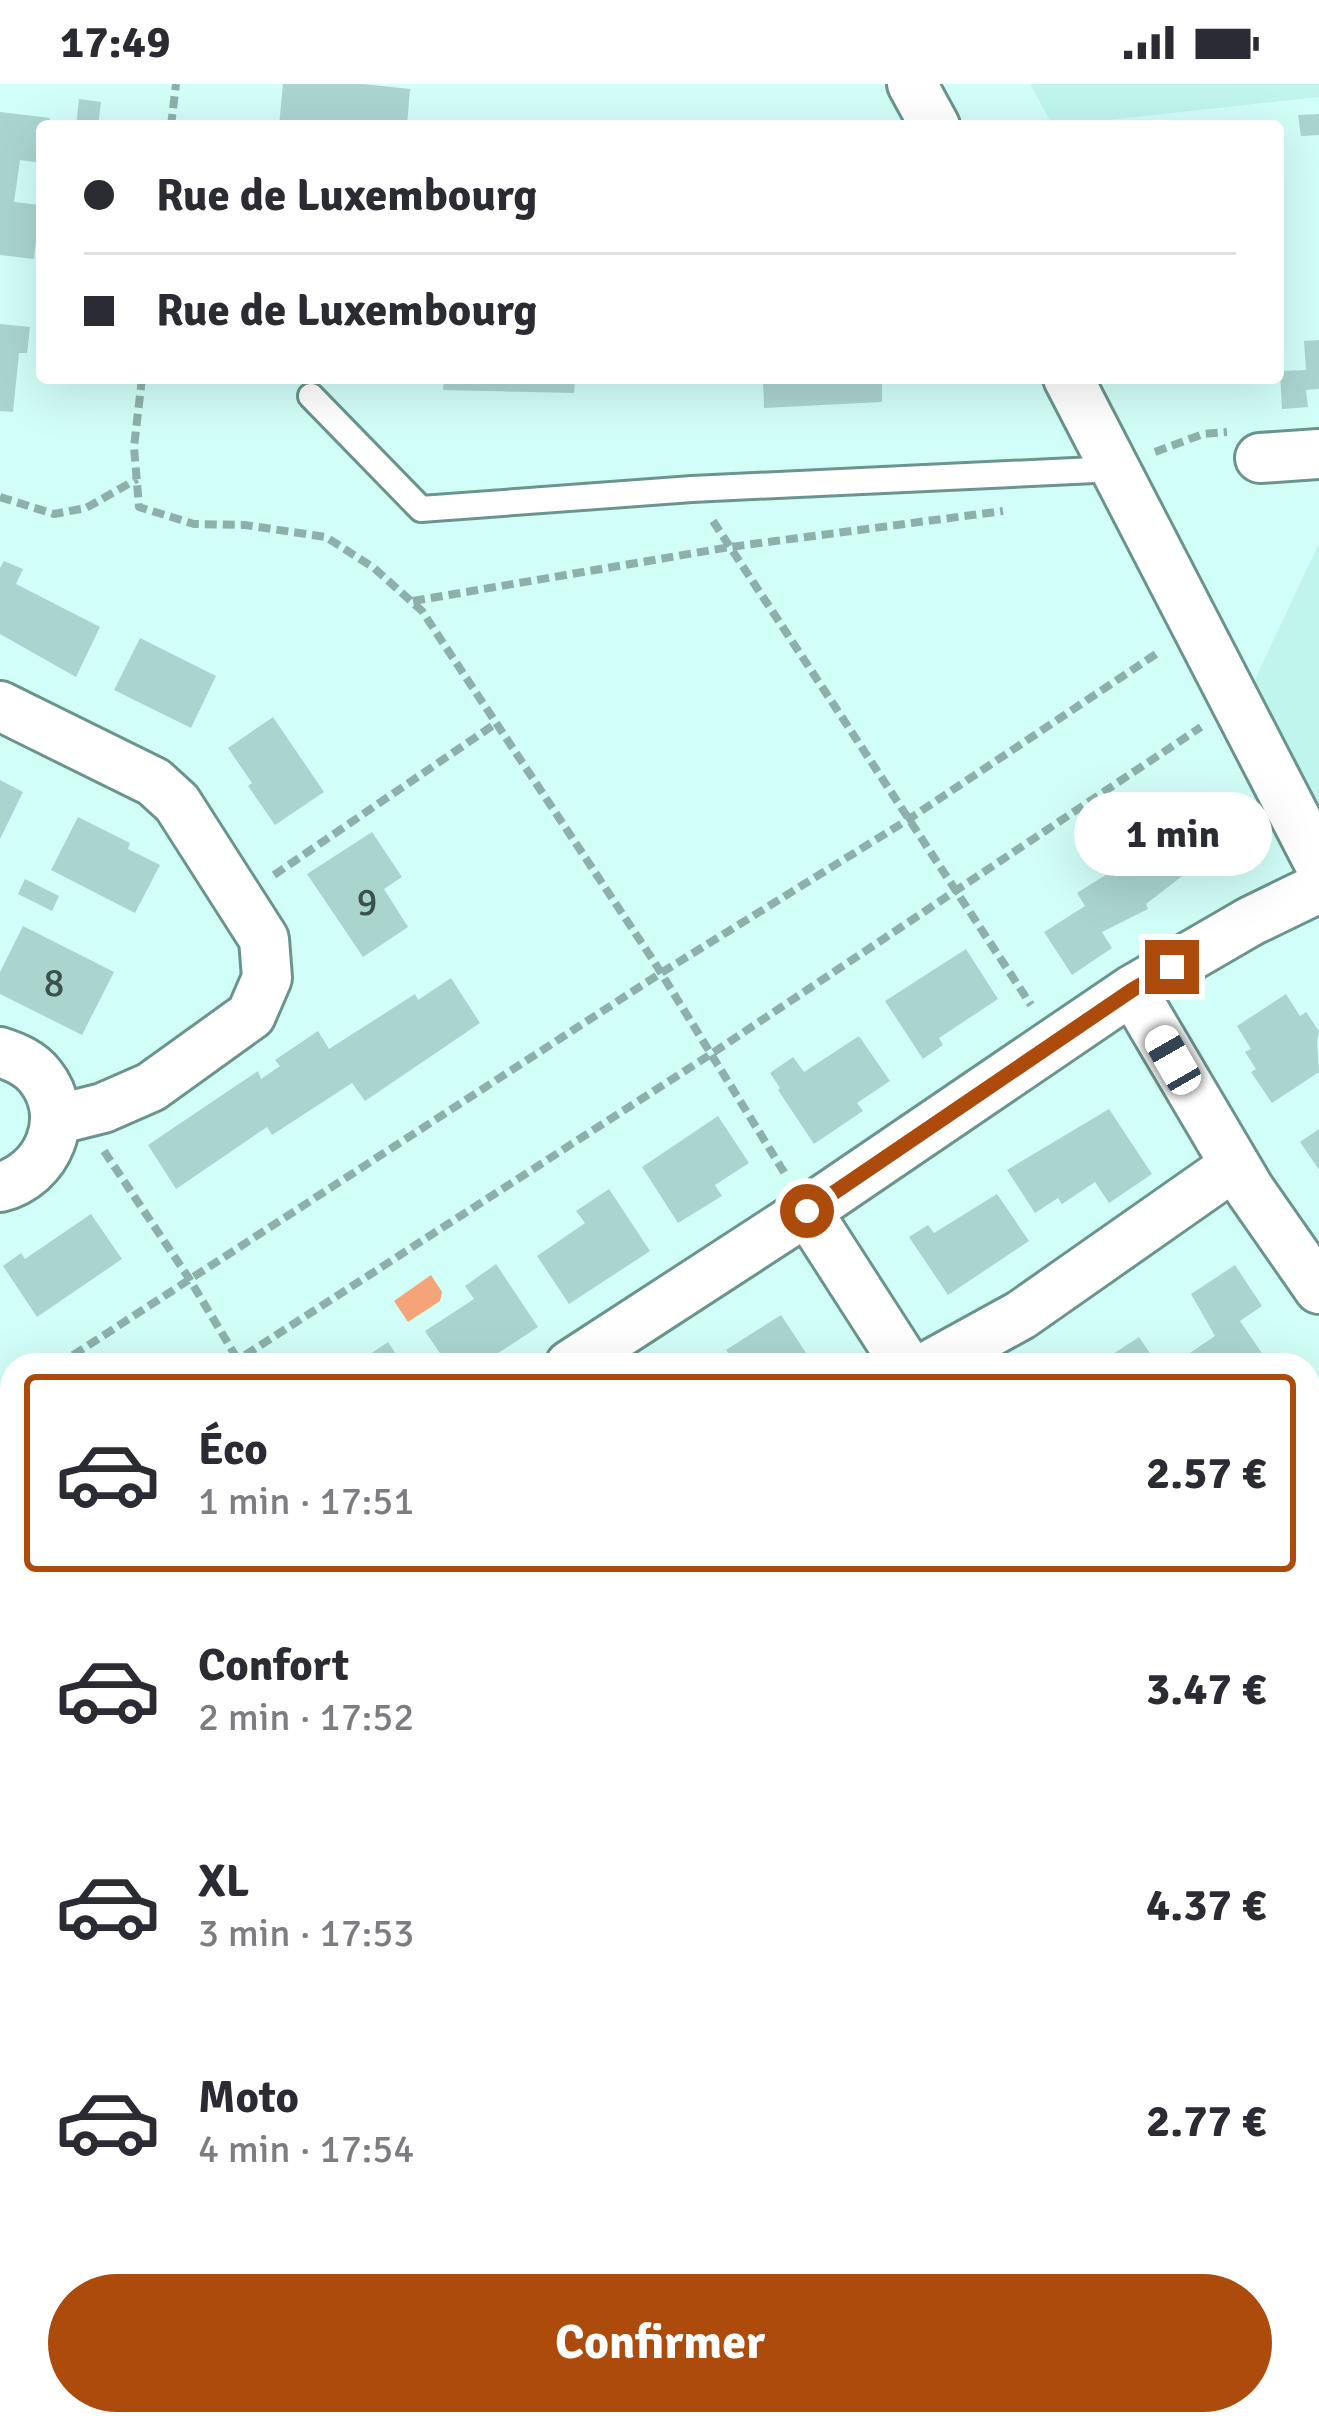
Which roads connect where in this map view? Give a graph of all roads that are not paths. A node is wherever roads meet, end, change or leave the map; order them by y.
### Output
1 (912, 84) edge
2 (932, 120) edge
3 (1071, 384) edge
4 (311, 396) dead end
5 (1319, 454) edge
6 (1259, 458) road end
7 (1116, 469) junction
8 (0, 706) edge
9 (1319, 863) edge
10 (1319, 889) edge
11 (1132, 990) junction
12 (0, 1052) edge
13 (68, 1117) junction
14 (1235, 1165) junction
15 (0, 1187) edge
16 (807, 1211) junction
17 (1319, 1289) edge
18 (588, 1353) edge
19 (898, 1353) edge
20 (952, 1353) edge

1 - 2 street
3 - 7 street
4 - 7 lane
5 - 6 street
7 - 9 street
8 - 13 street
10 - 11 street
11 - 14 street
11 - 16 street
12 - 13 street
13 - 15 street
14 - 17 street
14 - 20 street
16 - 18 street
16 - 19 street

